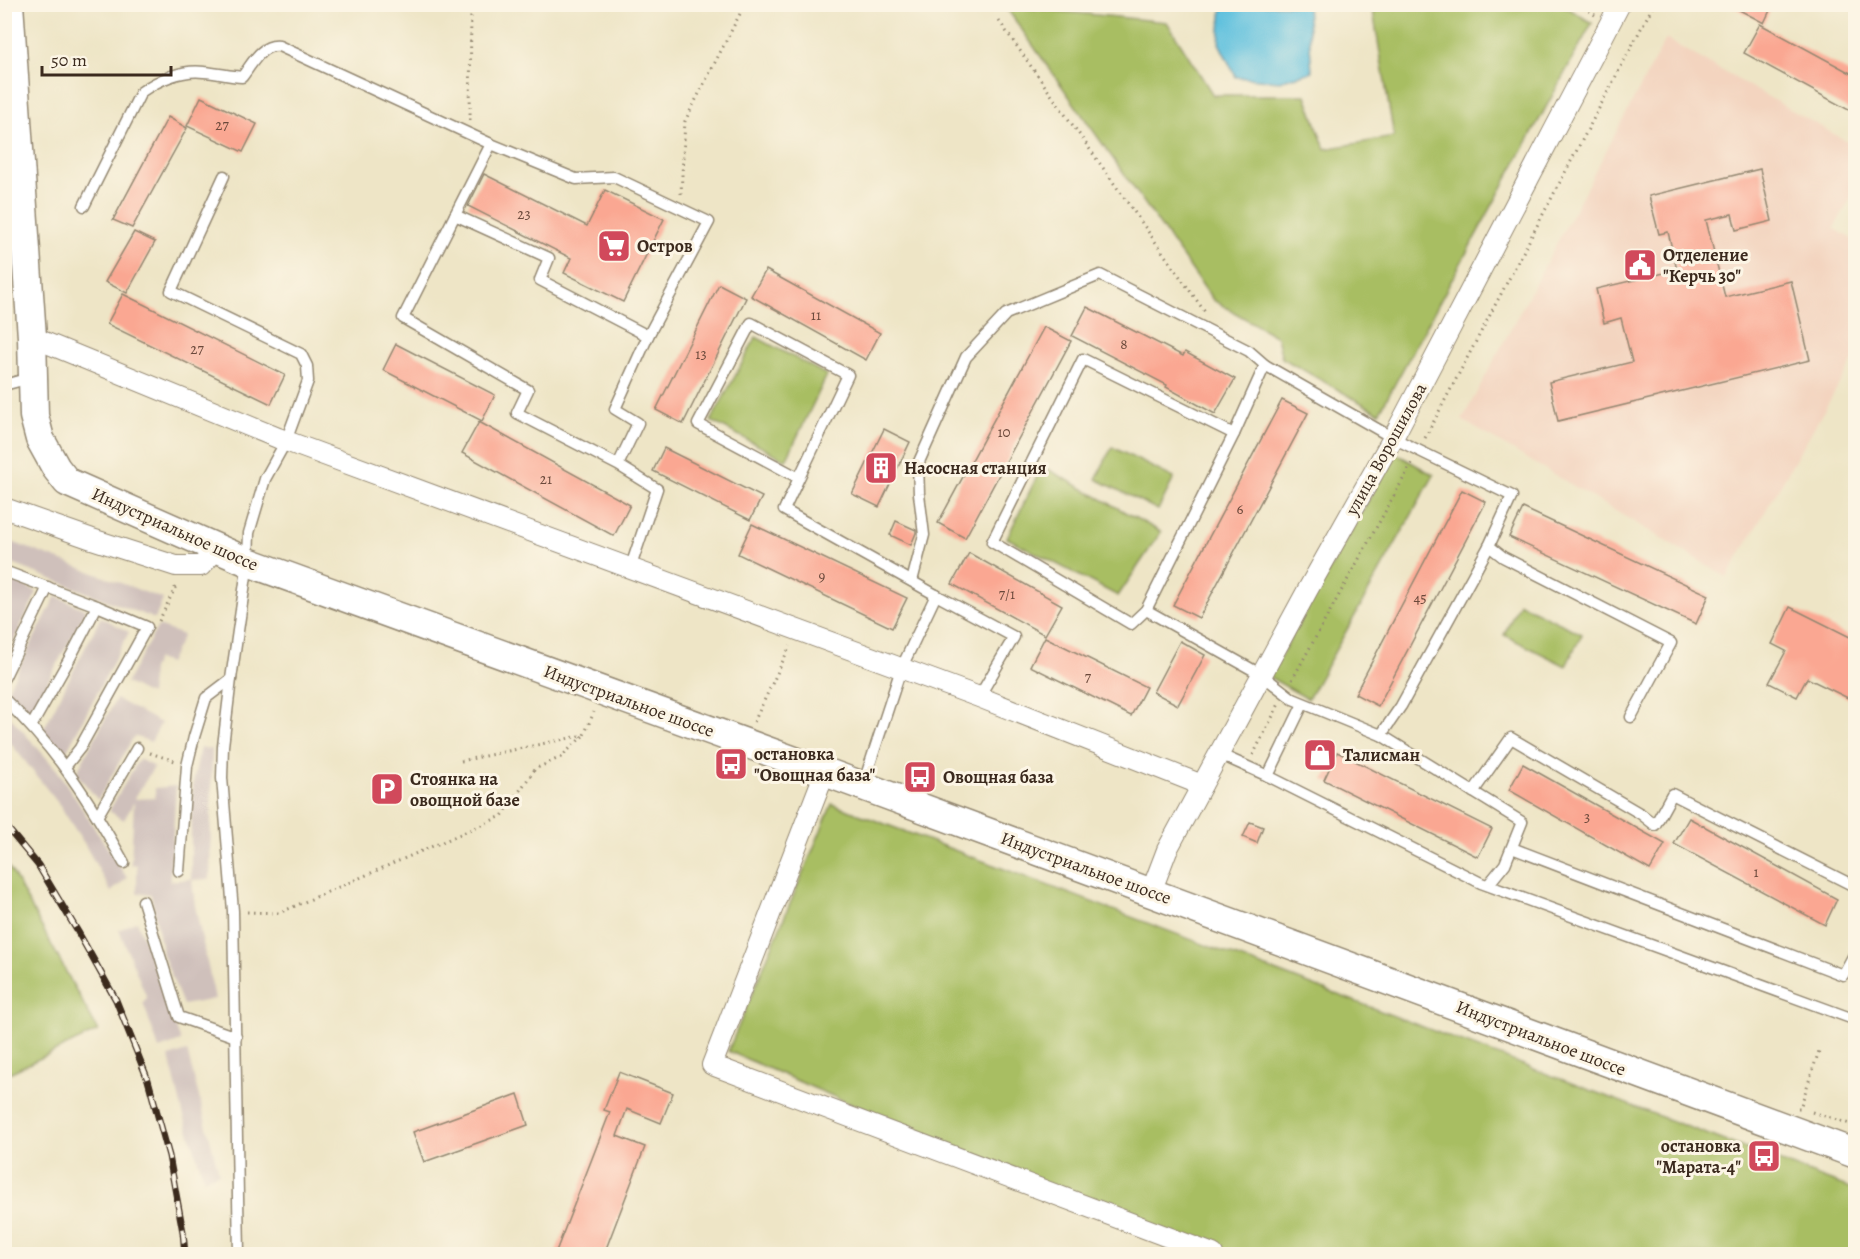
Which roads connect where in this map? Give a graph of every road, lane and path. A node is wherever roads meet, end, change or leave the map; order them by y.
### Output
1 (9, 4) edge
2 (471, 4) edge
3 (745, 4) edge
4 (1620, 4) edge
5 (1654, 4) edge
6 (999, 21) dead end
7 (470, 134) junction
8 (491, 144) junction
9 (224, 176) dead end
10 (84, 206) dead end
11 (681, 208) junction
12 (455, 215) junction
13 (1204, 328) junction
14 (648, 336) junction
15 (32, 337) junction
16 (1265, 365) junction
17 (32, 377) junction
18 (4, 385) edge
19 (1234, 434) junction
20 (1393, 438) junction
21 (286, 441) junction
22 (1418, 451) junction
23 (618, 465) junction
24 (799, 478) junction
25 (4, 508) edge
26 (1489, 546) junction
27 (217, 549) junction
28 (248, 562) junction
29 (187, 566) junction
30 (630, 569) junction
31 (4, 571) edge
32 (912, 581) junction
33 (48, 587) junction
34 (936, 595) junction
35 (97, 606) junction
36 (1146, 610) junction
37 (147, 627) junction
38 (797, 631) junction
39 (901, 669) junction
40 (1262, 675) junction
41 (4, 678) edge
42 (231, 679) junction
43 (604, 692) junction
44 (1285, 693) junction
45 (979, 697) junction
46 (4, 699) edge
47 (1304, 704) junction
48 (1631, 717) dead end
49 (32, 725) junction
50 (584, 735) junction
51 (1381, 735) junction
52 (745, 743) junction
53 (136, 748) joint
54 (1219, 754) junction
55 (461, 762) dead end
56 (188, 766) junction
57 (65, 767) junction
58 (1247, 767) junction
59 (825, 772) junction
60 (1268, 776) junction
61 (1202, 785) junction
62 (863, 786) junction
63 (1473, 792) junction
64 (98, 815) junction
65 (1512, 848) junction
66 (124, 863) dead end
67 (179, 871) dead end
68 (1488, 885) junction
69 (1856, 886) edge
70 (1151, 892) junction
71 (143, 901) dead end
72 (233, 911) junction
73 (1856, 951) edge
74 (1844, 975) junction
75 (1856, 980) edge
76 (1856, 1020) edge
77 (236, 1037) junction
78 (1820, 1048) dead end
79 (1791, 1107) dead end
80 (1827, 1116) dead end
81 (1856, 1126) edge
82 (1856, 1154) edge
83 (238, 1254) edge
84 (1213, 1254) edge

1 - 15 main road, Индустриальное шоссе
2 - 7 path
3 - 11 path
4 - 20 street, улица Ворошилова
5 - 22 path
6 - 13 path
7 - 8 lane
7 - 10 lane
8 - 11 lane
8 - 12 lane
9 - 21 lane
11 - 14 lane
12 - 14 lane
12 - 23 lane
13 - 16 lane
13 - 32 lane
14 - 23 lane
15 - 17 main road, Индустриальное шоссе
15 - 21 street
16 - 19 lane
16 - 20 lane
17 - 18 lane
17 - 27 main road, Индустриальное шоссе
19 - 36 lane
19 - 36 lane
20 - 22 lane
20 - 40 street, улица Ворошилова
21 - 28 lane
21 - 30 street
22 - 26 lane
22 - 44 path
23 - 30 lane
24 - 24 lane
24 - 32 lane
25 - 29 street
26 - 48 lane
26 - 51 lane
27 - 28 main road, Индустриальное шоссе
27 - 29 street
28 - 42 lane
28 - 43 main road, Индустриальное шоссе
29 - 37 path
30 - 38 street
31 - 33 lane
32 - 34 lane
33 - 35 lane
33 - 41 lane
34 - 39 lane
34 - 45 lane
35 - 37 lane
35 - 49 lane
36 - 40 lane
37 - 57 lane
38 - 39 street
38 - 52 path
39 - 45 street
39 - 62 lane
40 - 44 lane
40 - 54 street, улица Ворошилова
42 - 56 lane
42 - 72 lane
43 - 50 path
43 - 52 main road, Индустриальное шоссе
44 - 47 lane
44 - 58 path
45 - 61 street
46 - 49 lane
47 - 51 lane
47 - 60 lane
49 - 57 lane
50 - 55 path
50 - 72 path
51 - 63 lane
52 - 59 main road, Индустриальное шоссе
53 - 56 path
53 - 64 lane
54 - 58 lane
54 - 61 street, улица Ворошилова
56 - 67 lane
57 - 64 lane
58 - 60 lane
59 - 62 main road, Индустриальное шоссе
59 - 84 street
60 - 68 lane
61 - 70 street, улица Ворошилова
62 - 70 main road, Индустриальное шоссе
63 - 65 lane
63 - 69 lane
64 - 66 lane
65 - 68 lane
65 - 74 lane
68 - 76 lane
70 - 82 main road, Индустриальное шоссе
71 - 77 lane
72 - 77 lane
73 - 74 lane
74 - 75 lane
77 - 83 lane
78 - 79 path
80 - 81 path

